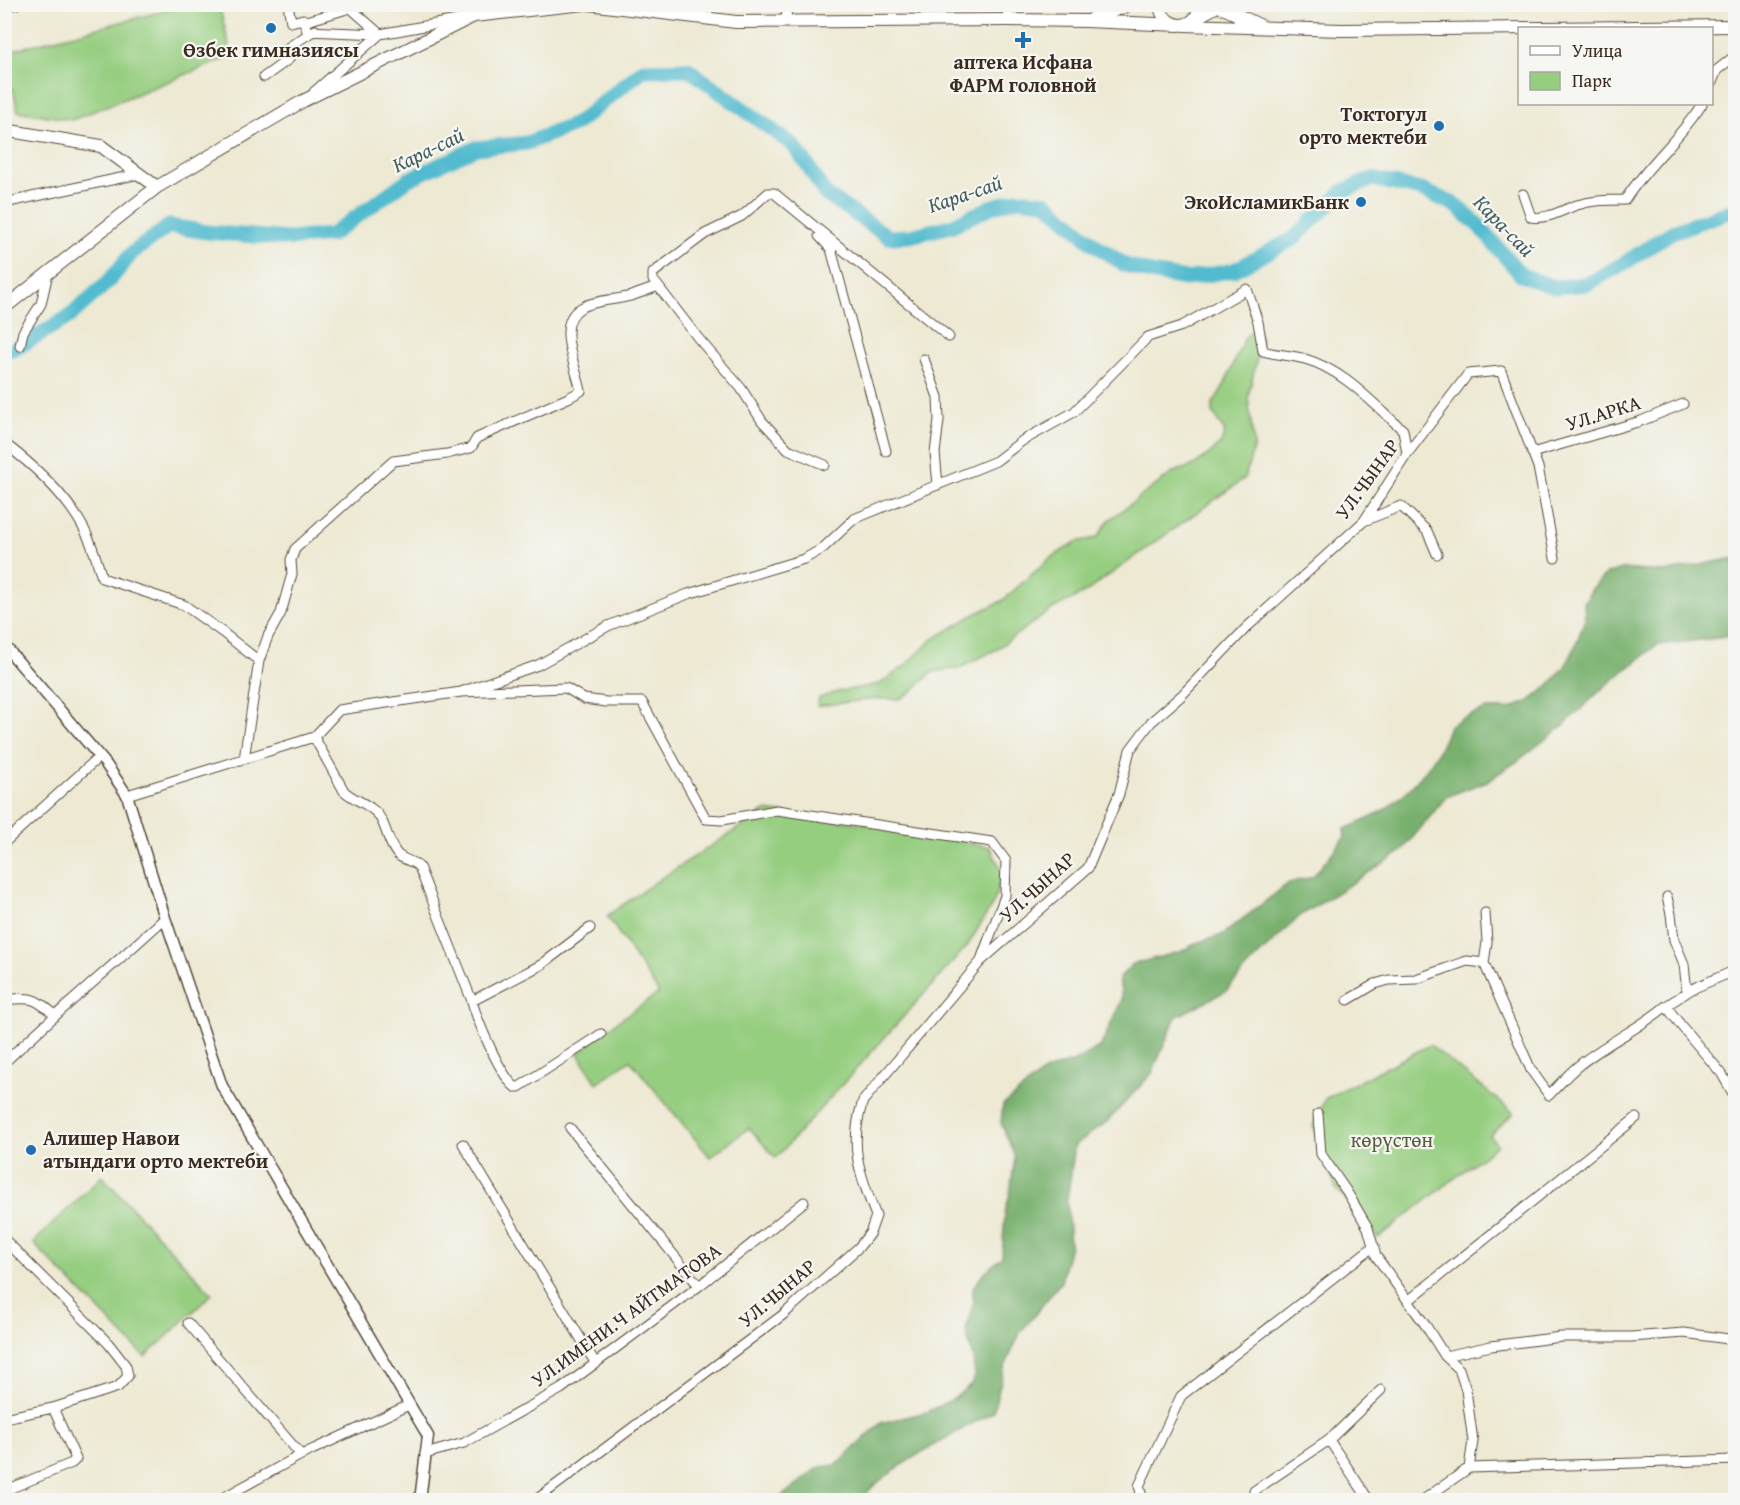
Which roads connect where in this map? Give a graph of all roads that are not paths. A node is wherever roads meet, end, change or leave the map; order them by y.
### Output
1 (17, 4) edge
2 (288, 4) edge
3 (584, 4) edge
4 (589, 4) edge
5 (787, 4) edge
6 (1008, 4) edge
7 (1131, 4) edge
8 (1160, 4) edge
9 (1200, 4) edge
10 (1219, 5) edge
11 (348, 6) edge
12 (4, 7) edge
13 (474, 16) junction
14 (1008, 20) junction
15 (1086, 21) junction
16 (304, 22) junction
17 (786, 22) junction
18 (1185, 24) junction
19 (1736, 26) edge
20 (1638, 27) edge
21 (1518, 28) edge
22 (1268, 29) junction
23 (315, 30) junction
24 (380, 34) junction
25 (1736, 55) edge
26 (264, 77) dead end
27 (1713, 80) edge
28 (303, 101) junction
29 (1701, 105) edge
30 (4, 130) edge
31 (139, 174) junction
32 (157, 187) junction
33 (774, 193) junction
34 (1523, 194) dead end
35 (4, 203) edge
36 (48, 273) junction
37 (658, 286) junction
38 (4, 308) edge
39 (949, 337) dead end
40 (20, 346) dead end
41 (924, 359) dead end
42 (1683, 404) dead end
43 (4, 443) edge
44 (886, 451) dead end
45 (1532, 453) junction
46 (1407, 454) junction
47 (825, 465) dead end
48 (938, 485) junction
49 (1364, 521) junction
50 (1437, 554) dead end
51 (1554, 558) dead end
52 (4, 645) edge
53 (259, 660) junction
54 (461, 692) junction
55 (314, 737) junction
56 (99, 757) junction
57 (244, 759) junction
58 (127, 795) junction
59 (4, 843) edge
60 (1667, 897) dead end
61 (1485, 913) dead end
62 (165, 918) junction
63 (590, 928) dead end
64 (981, 961) junction
65 (1484, 963) junction
66 (1736, 970) edge
67 (1687, 992) junction
68 (4, 1000) edge
69 (1348, 1000) dead end
70 (472, 1001) junction
71 (1666, 1006) junction
72 (55, 1015) junction
73 (601, 1034) dead end
74 (4, 1063) edge
75 (1736, 1099) edge
76 (1318, 1114) dead end
77 (1636, 1118) dead end
78 (570, 1128) dead end
79 (463, 1144) dead end
80 (804, 1202) dead end
81 (4, 1239) edge
82 (1374, 1246) junction
83 (12, 1247) junction
84 (4, 1255) edge
85 (699, 1286) junction
86 (1408, 1301) junction
87 (188, 1323) dead end
88 (1736, 1340) edge
89 (1445, 1356) junction
90 (596, 1364) junction
91 (1382, 1390) dead end
92 (409, 1405) junction
93 (53, 1408) junction
94 (4, 1418) edge
95 (1329, 1440) junction
96 (425, 1454) junction
97 (301, 1455) junction
98 (1736, 1460) edge
99 (1469, 1468) junction
100 (4, 1491) edge
101 (1254, 1491) dead end
102 (219, 1500) edge
103 (420, 1500) edge
104 (536, 1500) edge
105 (1143, 1500) edge
106 (1369, 1500) edge
107 (1423, 1500) edge

1 - 12 street
2 - 16 street
3 - 13 main road
4 - 17 main road
5 - 17 street
6 - 14 street
7 - 15 main road
8 - 18 main road
9 - 18 main road
10 - 18 street
10 - 22 main road
11 - 16 street
11 - 24 street
13 - 24 street
13 - 28 main road
14 - 15 main road
14 - 17 main road
15 - 18 main road
16 - 23 street
18 - 22 main road
19 - 20 main road
21 - 22 main road
23 - 24 street
23 - 26 street
24 - 28 street
25 - 27 street
28 - 32 main road
29 - 34 street
30 - 31 main road
31 - 32 main road
31 - 35 street
32 - 36 main road
33 - 37 street
33 - 39 street
33 - 44 street
36 - 38 main road
36 - 40 street
37 - 47 street
37 - 53 street
41 - 48 street
42 - 45 street, УЛ.АРКА
43 - 53 street
45 - 46 street, УЛ.ЧЫНАР
45 - 51 street, УЛ.ЧЫНАР
46 - 48 street
46 - 49 street, УЛ.ЧЫНАР
48 - 54 street
49 - 50 street
49 - 64 street, УЛ.ЧЫНАР
52 - 56 street
53 - 57 street
54 - 55 street
54 - 64 street
55 - 57 street
55 - 70 street
56 - 58 street
56 - 59 street
57 - 58 street
58 - 62 street
60 - 67 street
61 - 65 street
62 - 72 street
62 - 92 street
63 - 70 street
64 - 104 street, УЛ.ЧЫНАР
65 - 69 street
65 - 71 street
66 - 67 street
67 - 71 street
68 - 72 street
70 - 73 street
71 - 75 street
72 - 74 street
76 - 82 street
77 - 86 street
78 - 85 street
79 - 90 street
80 - 85 street, УЛ.ИМЕНИ.Ч АЙТМАТОВА
81 - 83 street
82 - 86 street
82 - 105 street
83 - 84 street
83 - 93 street
85 - 90 street, УЛ.ИМЕНИ.Ч АЙТМАТОВА
86 - 89 street
87 - 97 street
88 - 89 street
89 - 99 street
90 - 96 street, УЛ.ИМЕНИ.Ч АЙТМАТОВА
91 - 95 street
92 - 96 street
92 - 97 street
93 - 94 street
93 - 100 street
95 - 101 street
95 - 106 street
96 - 103 street
97 - 102 street
98 - 99 street
99 - 107 street

